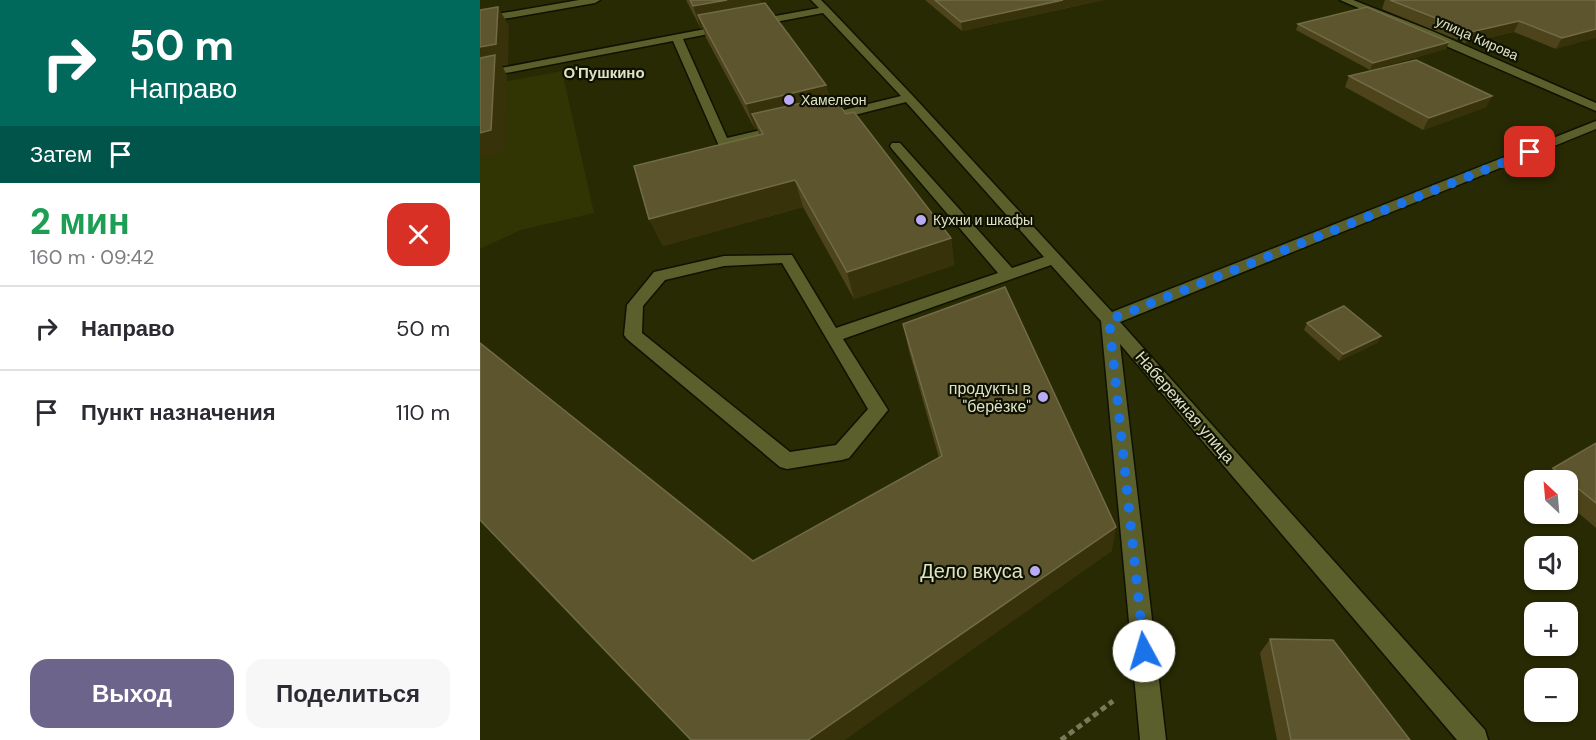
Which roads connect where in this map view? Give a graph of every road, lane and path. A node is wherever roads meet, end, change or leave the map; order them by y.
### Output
1 (595, 0) edge
2 (1345, 0) edge
3 (821, 5) edge
4 (480, 20) edge
5 (745, 25) edge
6 (734, 27) edge
7 (677, 38) junction
8 (480, 75) edge
9 (909, 98) junction
10 (1596, 107) edge
11 (816, 120) edge
12 (1596, 125) edge
13 (793, 126) edge
14 (896, 146) dead end
15 (1054, 259) junction
16 (1010, 275) junction
17 (1109, 320) junction
18 (832, 336) junction
19 (1147, 675) junction
20 (1061, 740) edge
21 (1154, 740) edge
22 (1475, 740) edge

1 - 4 street
2 - 10 street, улица Кирова
3 - 5 street
3 - 9 street, Набережная улица
6 - 7 street
7 - 8 street
7 - 13 street
9 - 11 street
9 - 15 street, Набережная улица
12 - 17 street
14 - 16 street
15 - 16 street
15 - 17 street, Набережная улица
16 - 18 street
17 - 19 street
17 - 22 street, Набережная улица
18 - 18 street
19 - 20 path
19 - 21 street

